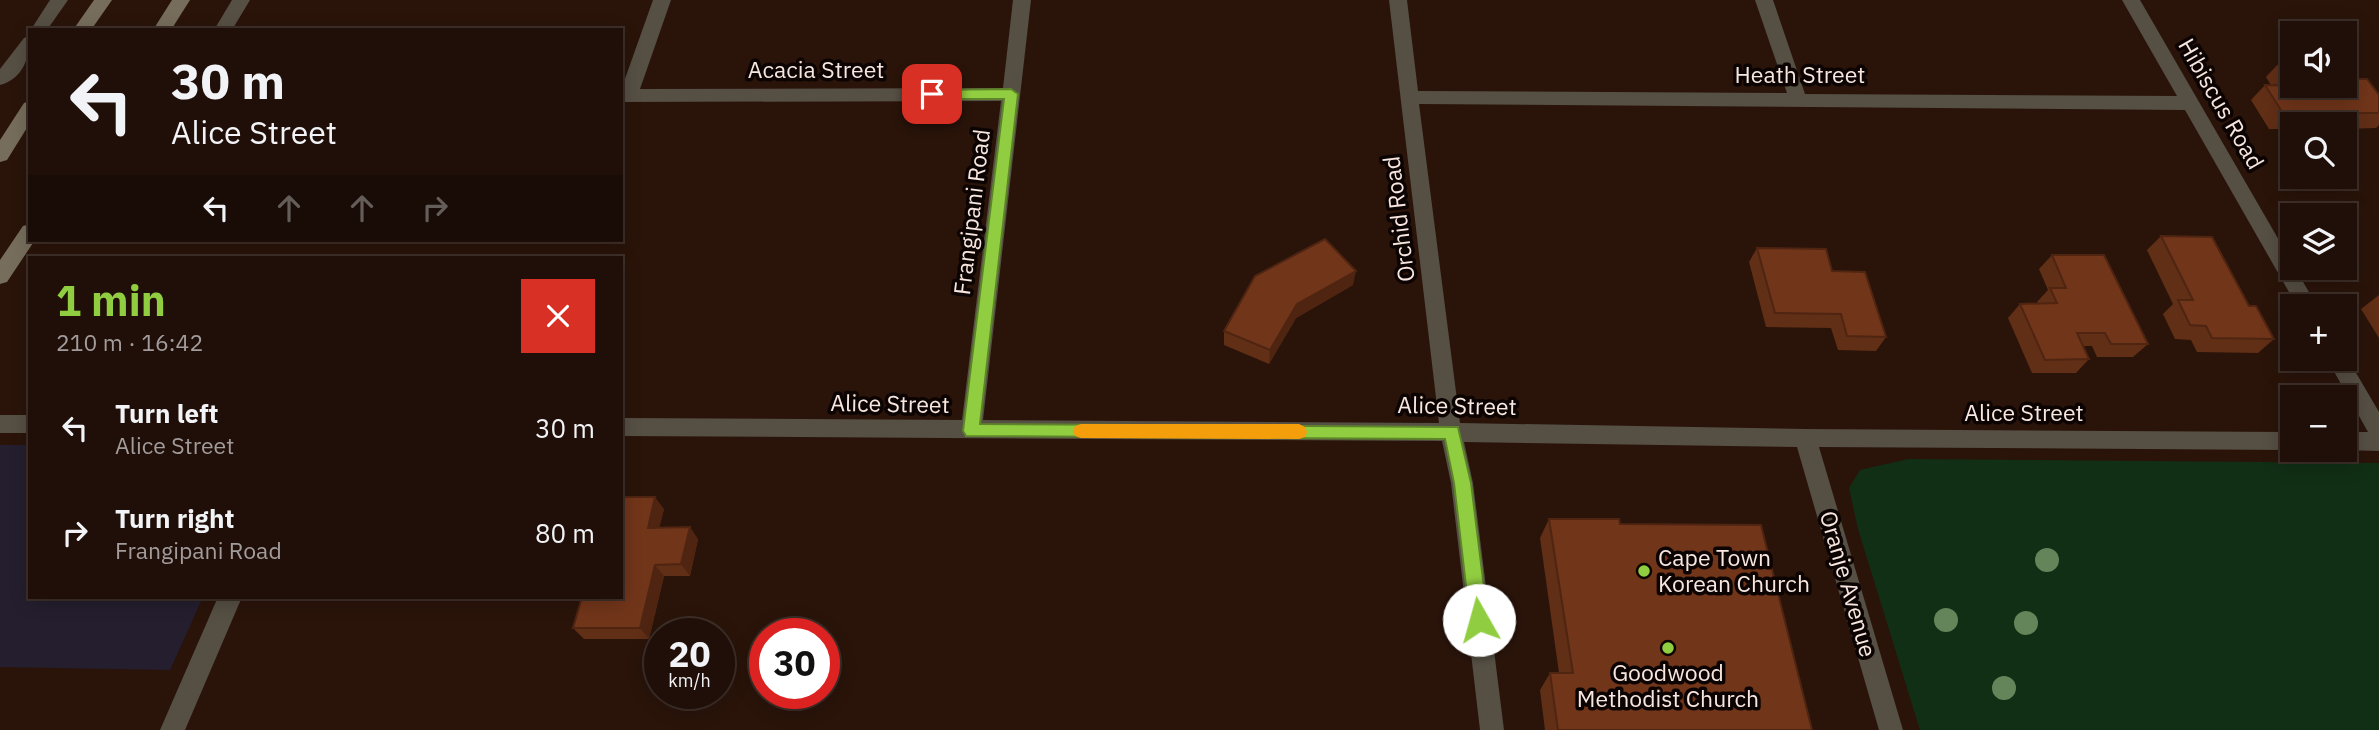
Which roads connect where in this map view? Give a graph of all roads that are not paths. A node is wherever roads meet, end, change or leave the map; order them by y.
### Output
1 (59, 0) edge
2 (103, 0) edge
3 (181, 0) edge
4 (241, 0) edge
5 (662, 0) edge
6 (1022, 0) edge
7 (1398, 0) edge
8 (1764, 0) edge
9 (2131, 0) edge
10 (39, 28) edge
11 (83, 28) edge
12 (163, 28) edge
13 (224, 28) edge
14 (28, 45) edge
15 (0, 79) edge
16 (1011, 94) junction
17 (625, 96) edge
18 (1410, 97) junction
19 (1798, 99) junction
20 (2190, 103) junction
21 (28, 111) edge
22 (0, 155) edge
23 (28, 234) edge
24 (0, 276) edge
25 (2300, 294) edge
26 (2344, 371) edge
27 (0, 424) edge
28 (28, 424) edge
29 (623, 427) edge
30 (971, 431) junction
31 (1452, 432) junction
32 (2379, 432) edge
33 (1805, 438) junction
34 (2280, 441) edge
35 (2357, 441) edge
36 (2379, 442) edge
37 (229, 599) edge
38 (172, 730) edge
39 (1492, 730) edge
40 (1891, 730) edge

1 - 10 street
2 - 11 main road
3 - 12 main road
4 - 13 street
5 - 17 street
6 - 16 street, Frangipani Road
7 - 18 street, Orchid Road
8 - 19 street
9 - 20 street, Hibiscus Road
14 - 15 street
16 - 17 street, Acacia Street
16 - 30 street, Frangipani Road
18 - 19 street, Heath Street
18 - 31 street, Orchid Road
19 - 20 street, Heath Street
20 - 25 street, Hibiscus Road
21 - 22 main road
23 - 24 main road
26 - 32 street
27 - 28 street
29 - 30 street, Alice Street
30 - 31 street, Alice Street
31 - 33 street, Alice Street
31 - 39 street, Orchid Road
33 - 34 street, Alice Street
33 - 40 street, Oranje Avenue
35 - 36 street
37 - 38 street

